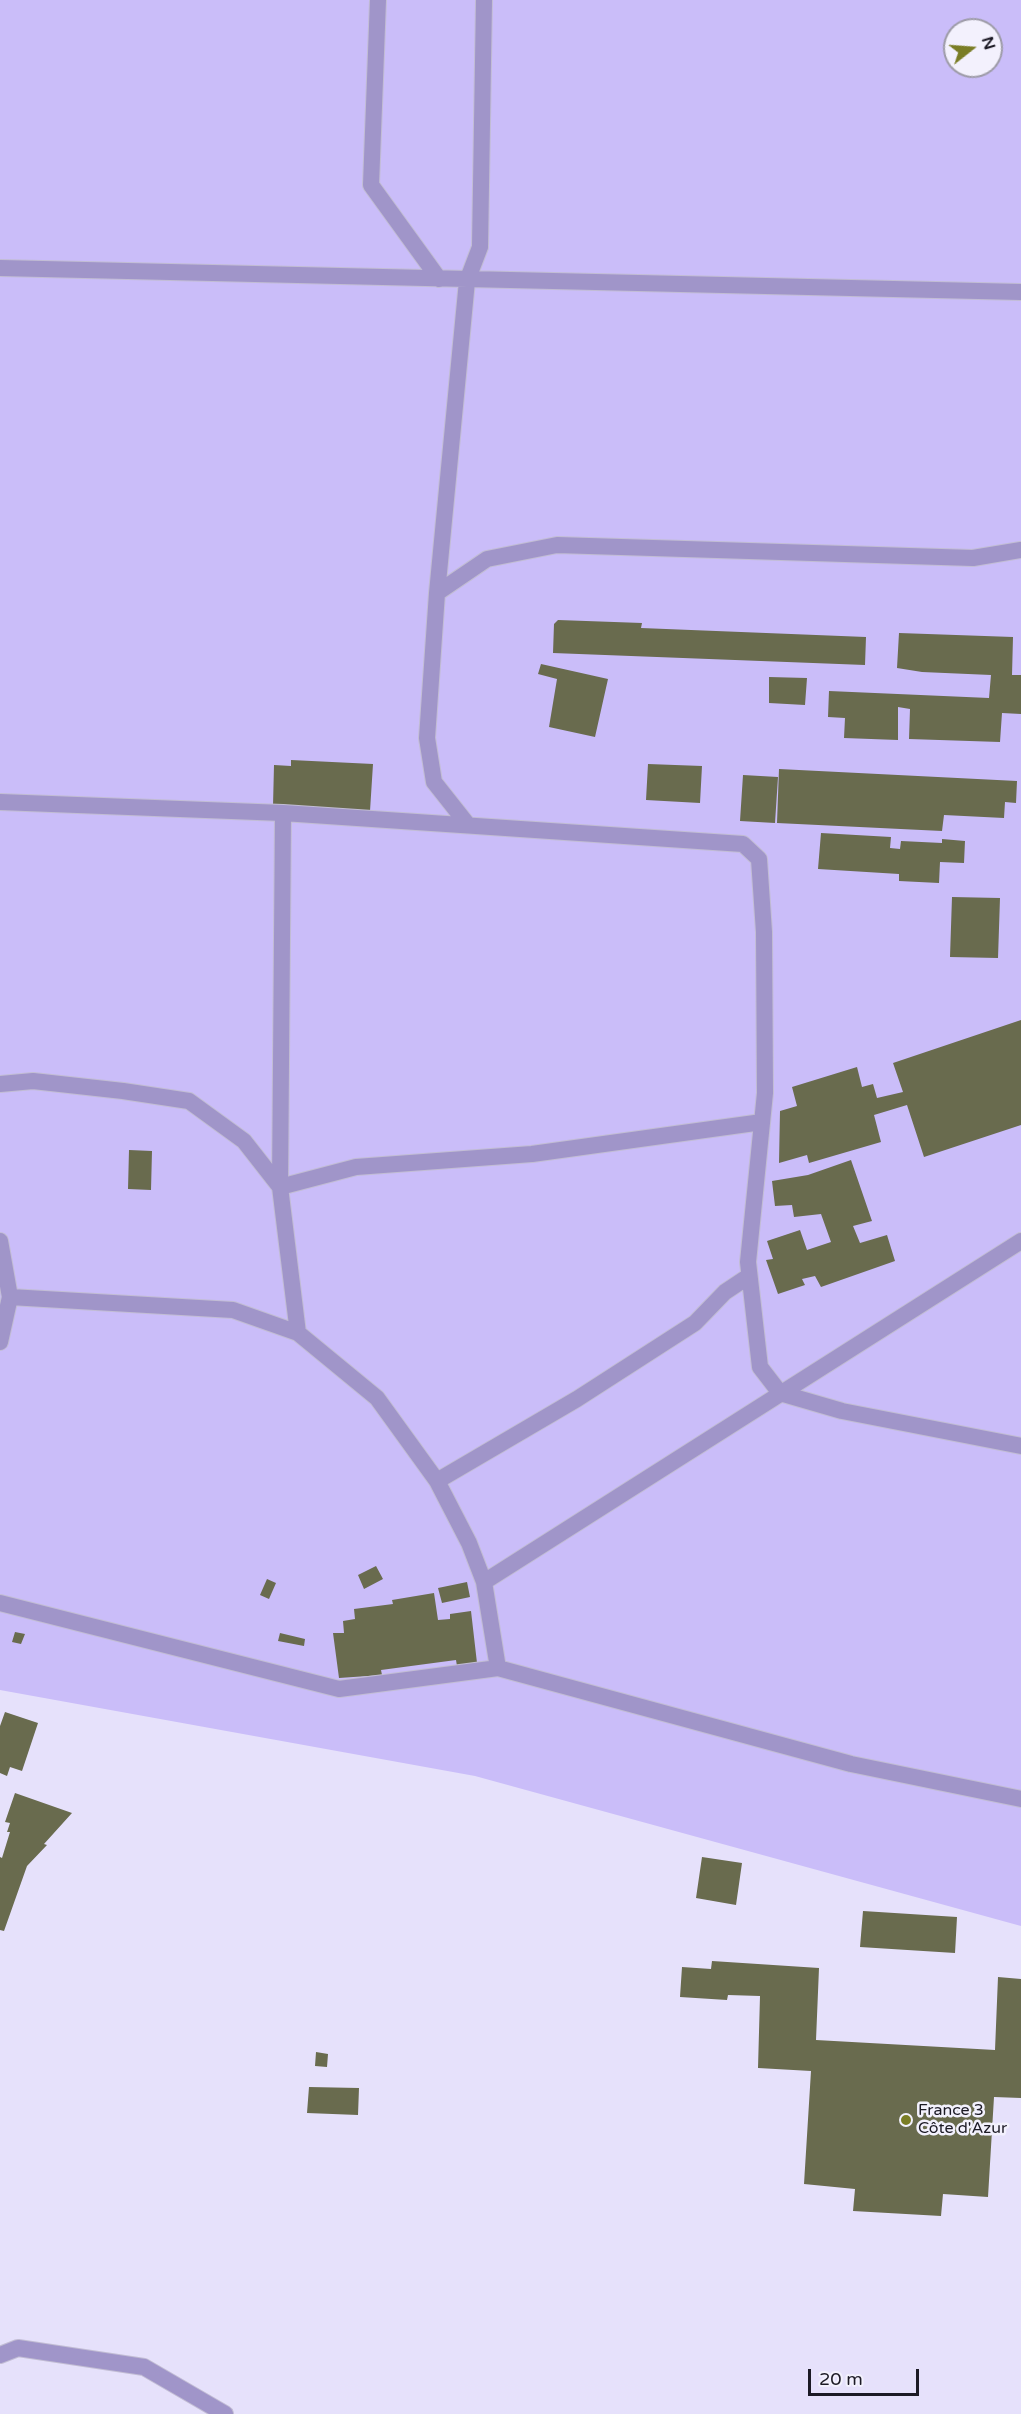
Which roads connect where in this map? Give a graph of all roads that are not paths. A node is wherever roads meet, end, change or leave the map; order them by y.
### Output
1 (378, 0) edge
2 (484, 0) edge
3 (0, 268) edge
4 (439, 279) junction
5 (467, 281) junction
6 (1021, 292) edge
7 (1021, 550) edge
8 (437, 592) junction
9 (0, 802) edge
10 (283, 813) junction
11 (468, 825) junction
12 (0, 1084) edge
13 (762, 1122) junction
14 (280, 1187) junction
15 (0, 1241) edge
16 (1021, 1241) edge
17 (750, 1276) junction
18 (10, 1297) junction
19 (298, 1334) junction
20 (0, 1342) edge
21 (780, 1393) junction
22 (1021, 1446) edge
23 (437, 1481) junction
24 (484, 1582) junction
25 (0, 1603) edge
26 (498, 1668) junction
27 (1021, 1799) edge
28 (0, 2355) edge
29 (225, 2414) edge

1 - 4 street
2 - 5 street
3 - 4 street
4 - 5 street
5 - 6 street
5 - 8 street
7 - 8 street
8 - 11 street
9 - 10 street
10 - 11 street
10 - 14 street
11 - 13 street
12 - 14 street
13 - 14 street
13 - 17 street
14 - 19 street
15 - 18 street
16 - 21 street
17 - 21 street
17 - 23 street
18 - 19 street
18 - 20 street
19 - 23 street
21 - 22 street
21 - 24 street
23 - 24 street
24 - 26 street
25 - 26 street
26 - 27 street
28 - 29 street

